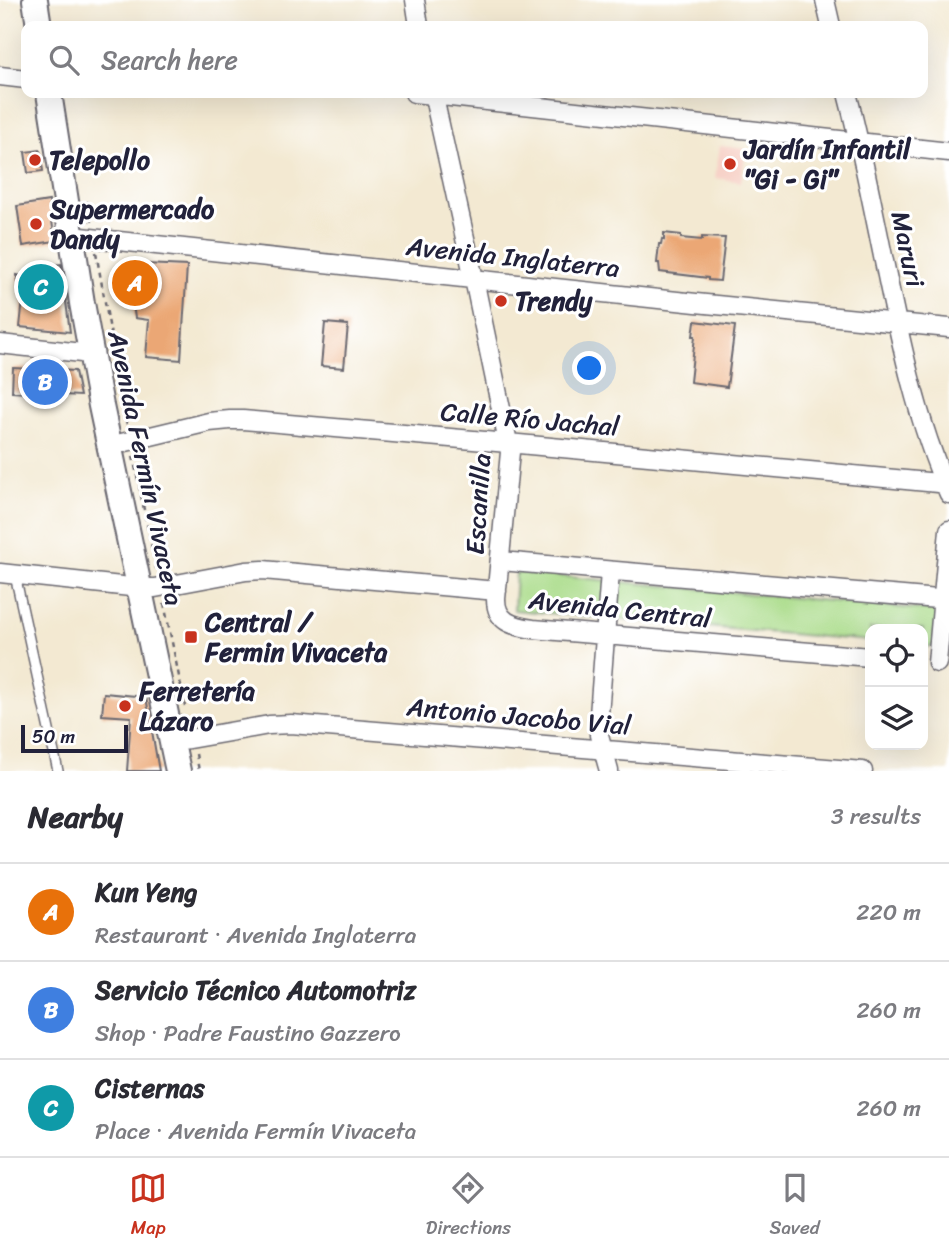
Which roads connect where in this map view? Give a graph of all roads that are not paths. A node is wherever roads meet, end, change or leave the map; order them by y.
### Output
1 (35, 0) edge
2 (415, 0) edge
3 (825, 0) edge
4 (38, 21) edge
5 (418, 21) edge
6 (830, 21) edge
7 (0, 76) edge
8 (21, 78) edge
9 (50, 98) edge
10 (434, 98) edge
11 (469, 98) edge
12 (849, 98) edge
13 (860, 142) junction
14 (949, 152) edge
15 (72, 236) junction
16 (474, 279) junction
17 (897, 322) junction
18 (949, 328) edge
19 (0, 344) edge
20 (91, 354) junction
21 (508, 443) junction
22 (109, 446) junction
23 (948, 487) edge
24 (949, 530) edge
25 (500, 561) junction
26 (610, 572) junction
27 (8, 574) edge
28 (140, 588) junction
29 (497, 591) junction
30 (946, 600) edge
31 (605, 635) junction
32 (865, 657) edge
33 (936, 663) edge
34 (172, 742) junction
35 (603, 750) junction
36 (58, 771) edge
37 (178, 771) edge
38 (609, 771) edge
39 (863, 771) edge

1 - 4 main road
2 - 5 street
3 - 6 street
7 - 8 street
9 - 15 main road, Avenida Fermín Vivaceta
10 - 16 street, Escanilla
11 - 13 street
12 - 13 street, Maruri
13 - 14 street
13 - 17 street, Maruri
15 - 16 street, Avenida Inglaterra
15 - 20 main road, Avenida Fermín Vivaceta
16 - 17 street, Avenida Inglaterra
16 - 21 street, Escanilla
17 - 18 street, Avenida Inglaterra
17 - 23 street, Maruri
19 - 20 street
20 - 22 main road, Avenida Fermín Vivaceta
21 - 22 street, Calle Río Jachal
21 - 23 street, Calle Río Jachal
21 - 25 street, Escanilla
22 - 28 main road, Avenida Fermín Vivaceta
24 - 30 street
25 - 26 street, Avenida Central
25 - 29 street, Escanilla
26 - 30 street, Avenida Central
26 - 31 street
27 - 28 street, Avenida Central
27 - 36 lane
28 - 29 street, Avenida Central
28 - 34 main road, Avenida Fermín Vivaceta
29 - 31 street, Avenida Central
30 - 33 street
31 - 32 street, Avenida Central
31 - 35 street
34 - 35 street, Antonio Jacobo Vial
34 - 37 main road, Avenida Fermín Vivaceta
35 - 38 street
35 - 39 street, Antonio Jacobo Vial

